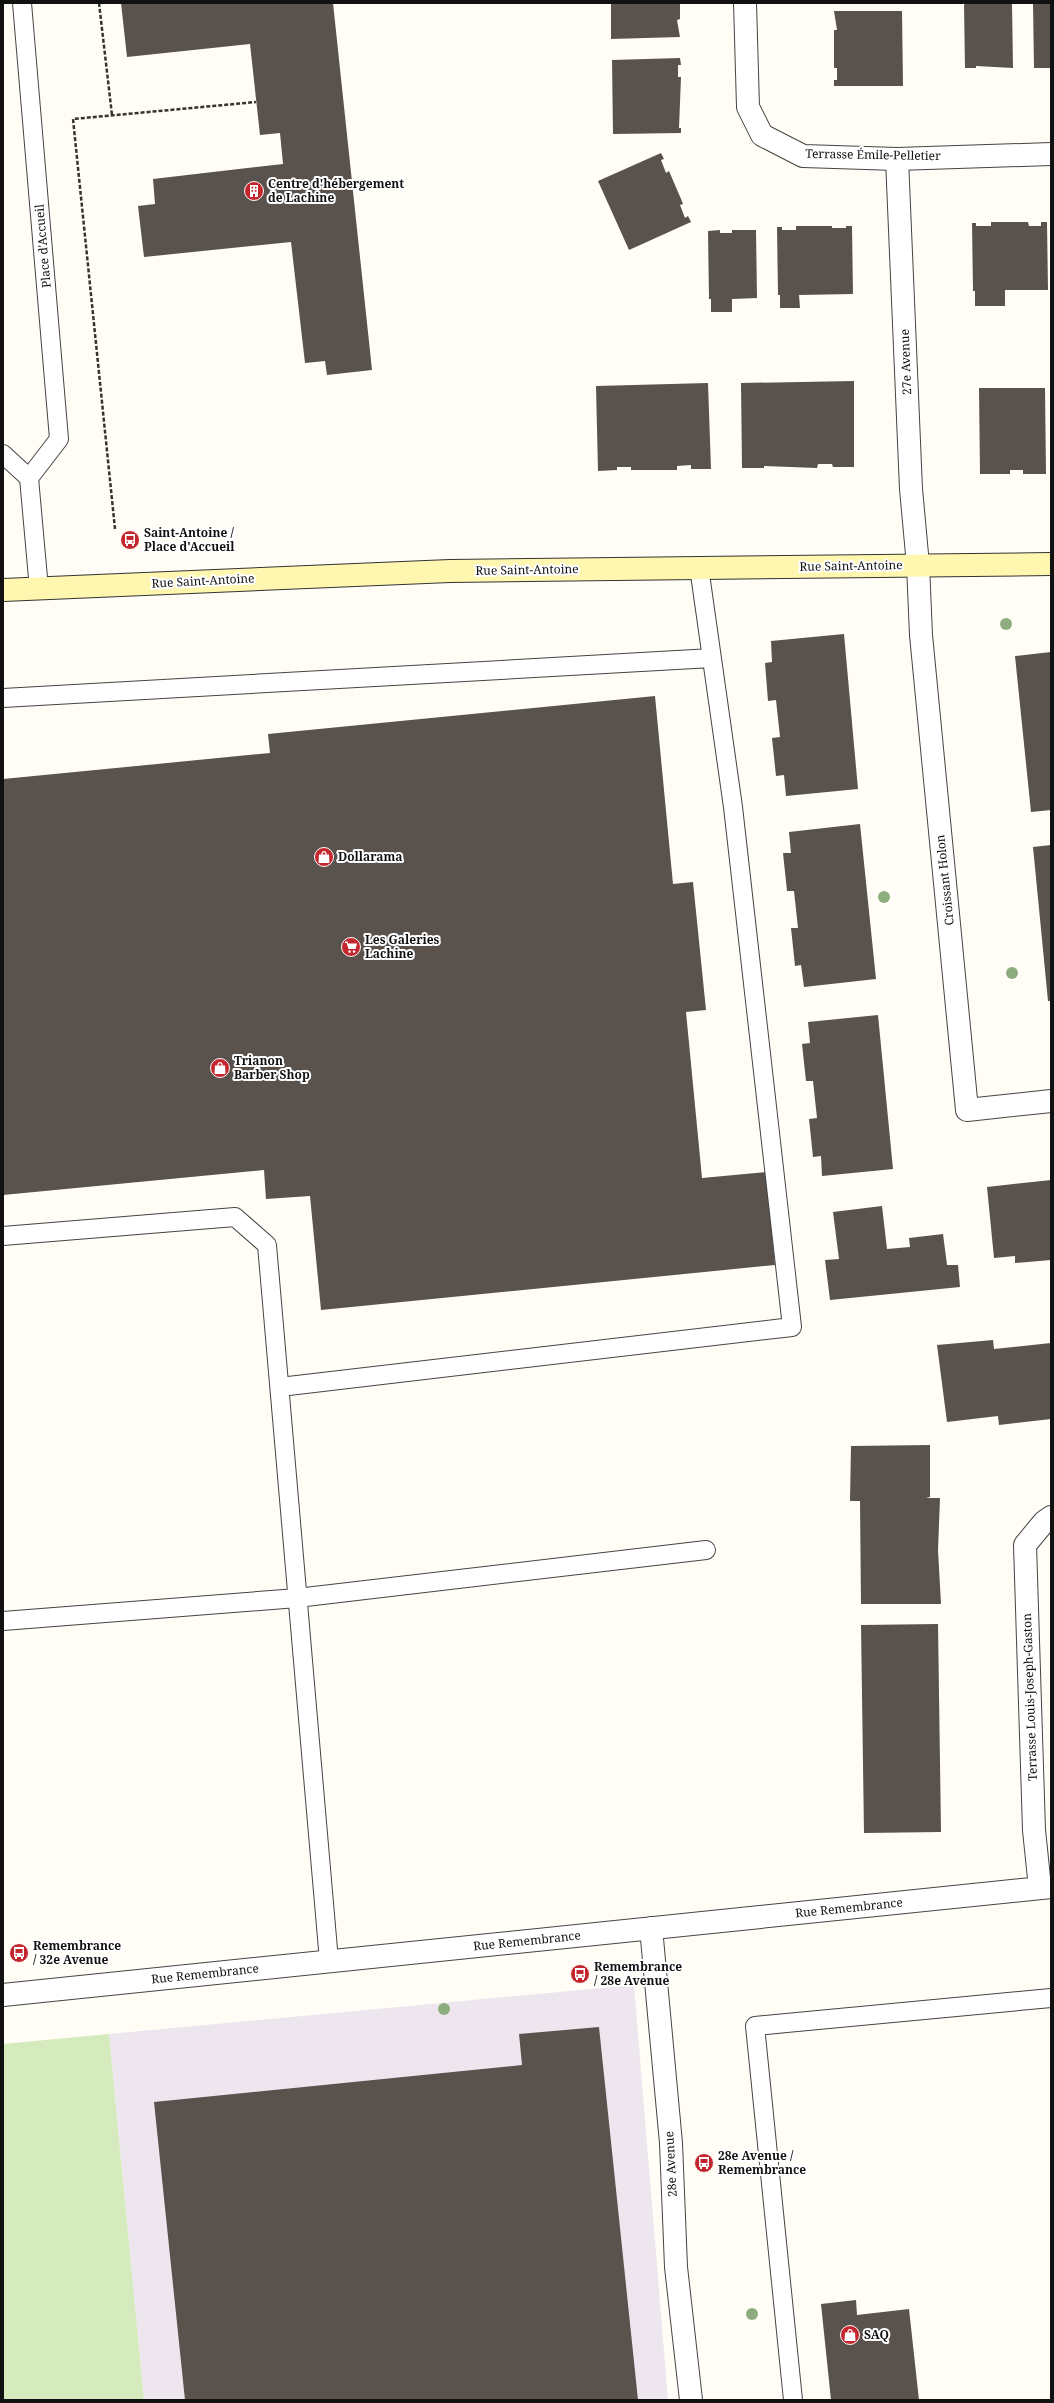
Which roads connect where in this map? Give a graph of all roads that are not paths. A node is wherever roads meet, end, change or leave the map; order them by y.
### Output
1 (22, 3) edge
2 (745, 3) edge
3 (1051, 154) edge
4 (897, 159) junction
5 (3, 454) edge
6 (29, 478) junction
7 (1051, 564) edge
8 (918, 565) junction
9 (699, 567) junction
10 (39, 589) junction
11 (3, 590) edge
12 (712, 658) junction
13 (3, 698) edge
14 (1051, 1101) edge
15 (3, 1236) edge
16 (280, 1387) junction
17 (1051, 1517) edge
18 (706, 1550) dead end
19 (297, 1598) junction
20 (3, 1621) edge
21 (1046, 1888) edge
22 (650, 1928) junction
23 (329, 1961) junction
24 (3, 1995) edge
25 (1051, 1998) edge
26 (691, 2400) edge
27 (793, 2400) edge

1 - 6 lane, Place d'Accueil
2 - 4 street, Terrasse Émile-Pelletier
3 - 4 street, Terrasse Émile-Pelletier
4 - 8 street, 27e Avenue
5 - 6 lane
6 - 10 lane
7 - 8 street, Rue Saint-Antoine
8 - 9 street, Rue Saint-Antoine
8 - 14 street, Croissant Holon
9 - 10 street, Rue Saint-Antoine
9 - 12 lane
10 - 11 street, Rue Saint-Antoine
12 - 13 lane
12 - 16 lane
15 - 16 lane
16 - 19 lane
17 - 21 street, Terrasse Louis-Joseph-Gaston
18 - 19 lane
19 - 20 lane
19 - 23 lane
21 - 22 street, Rue Remembrance
22 - 23 street, Rue Remembrance
22 - 26 street, 28e Avenue
23 - 24 street, Rue Remembrance
25 - 27 lane

